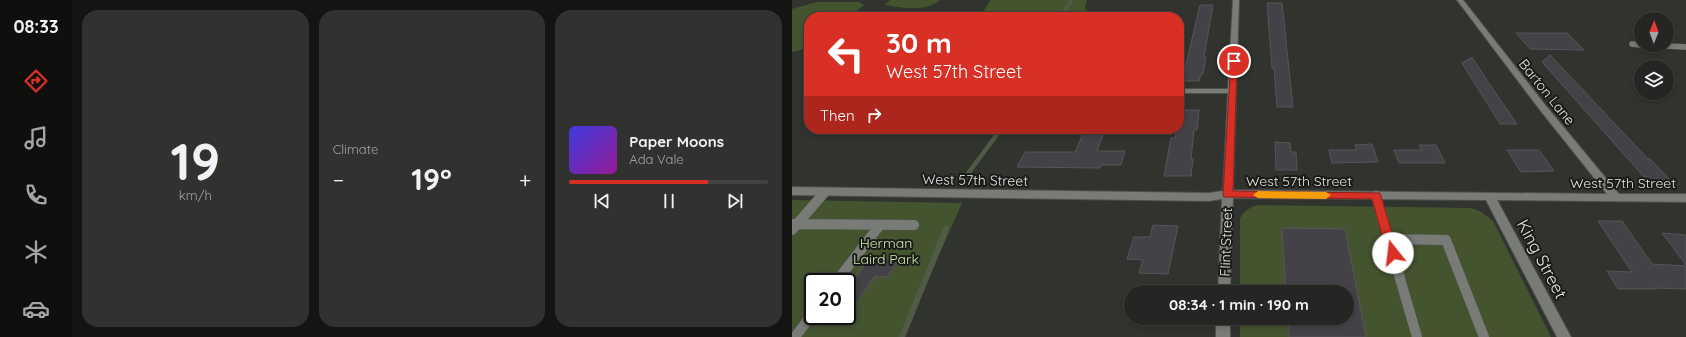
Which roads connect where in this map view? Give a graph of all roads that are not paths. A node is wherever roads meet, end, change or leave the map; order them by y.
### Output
1 (1236, 0) edge
2 (1460, 0) edge
3 (1674, 46) edge
4 (1686, 46) edge
5 (1184, 91) edge
6 (1232, 91) junction
7 (792, 191) edge
8 (825, 192) junction
9 (1228, 194) junction
10 (1376, 196) junction
11 (1489, 196) junction
12 (1616, 197) junction
13 (1686, 198) edge
14 (880, 225) junction
15 (914, 225) dead end
16 (794, 226) edge
17 (1389, 240) junction
18 (843, 273) edge
19 (1224, 285) edge
20 (804, 325) edge
21 (1224, 325) edge
22 (795, 337) edge
23 (1223, 337) edge
24 (1417, 337) edge
25 (1484, 337) edge
26 (1564, 337) edge

1 - 6 street, Flint Street
2 - 12 street, Barton Lane
3 - 4 lane
5 - 6 street
6 - 9 street, Flint Street
7 - 8 street, West 57th Street
8 - 9 street, West 57th Street
8 - 16 lane
9 - 10 street, West 57th Street
9 - 19 street, Flint Street
10 - 11 street, West 57th Street
10 - 17 lane
11 - 12 street, West 57th Street
11 - 26 street, King Street
12 - 13 street, West 57th Street
14 - 15 lane
14 - 16 lane
14 - 18 lane
17 - 24 lane
17 - 25 lane
20 - 22 lane
21 - 23 street

